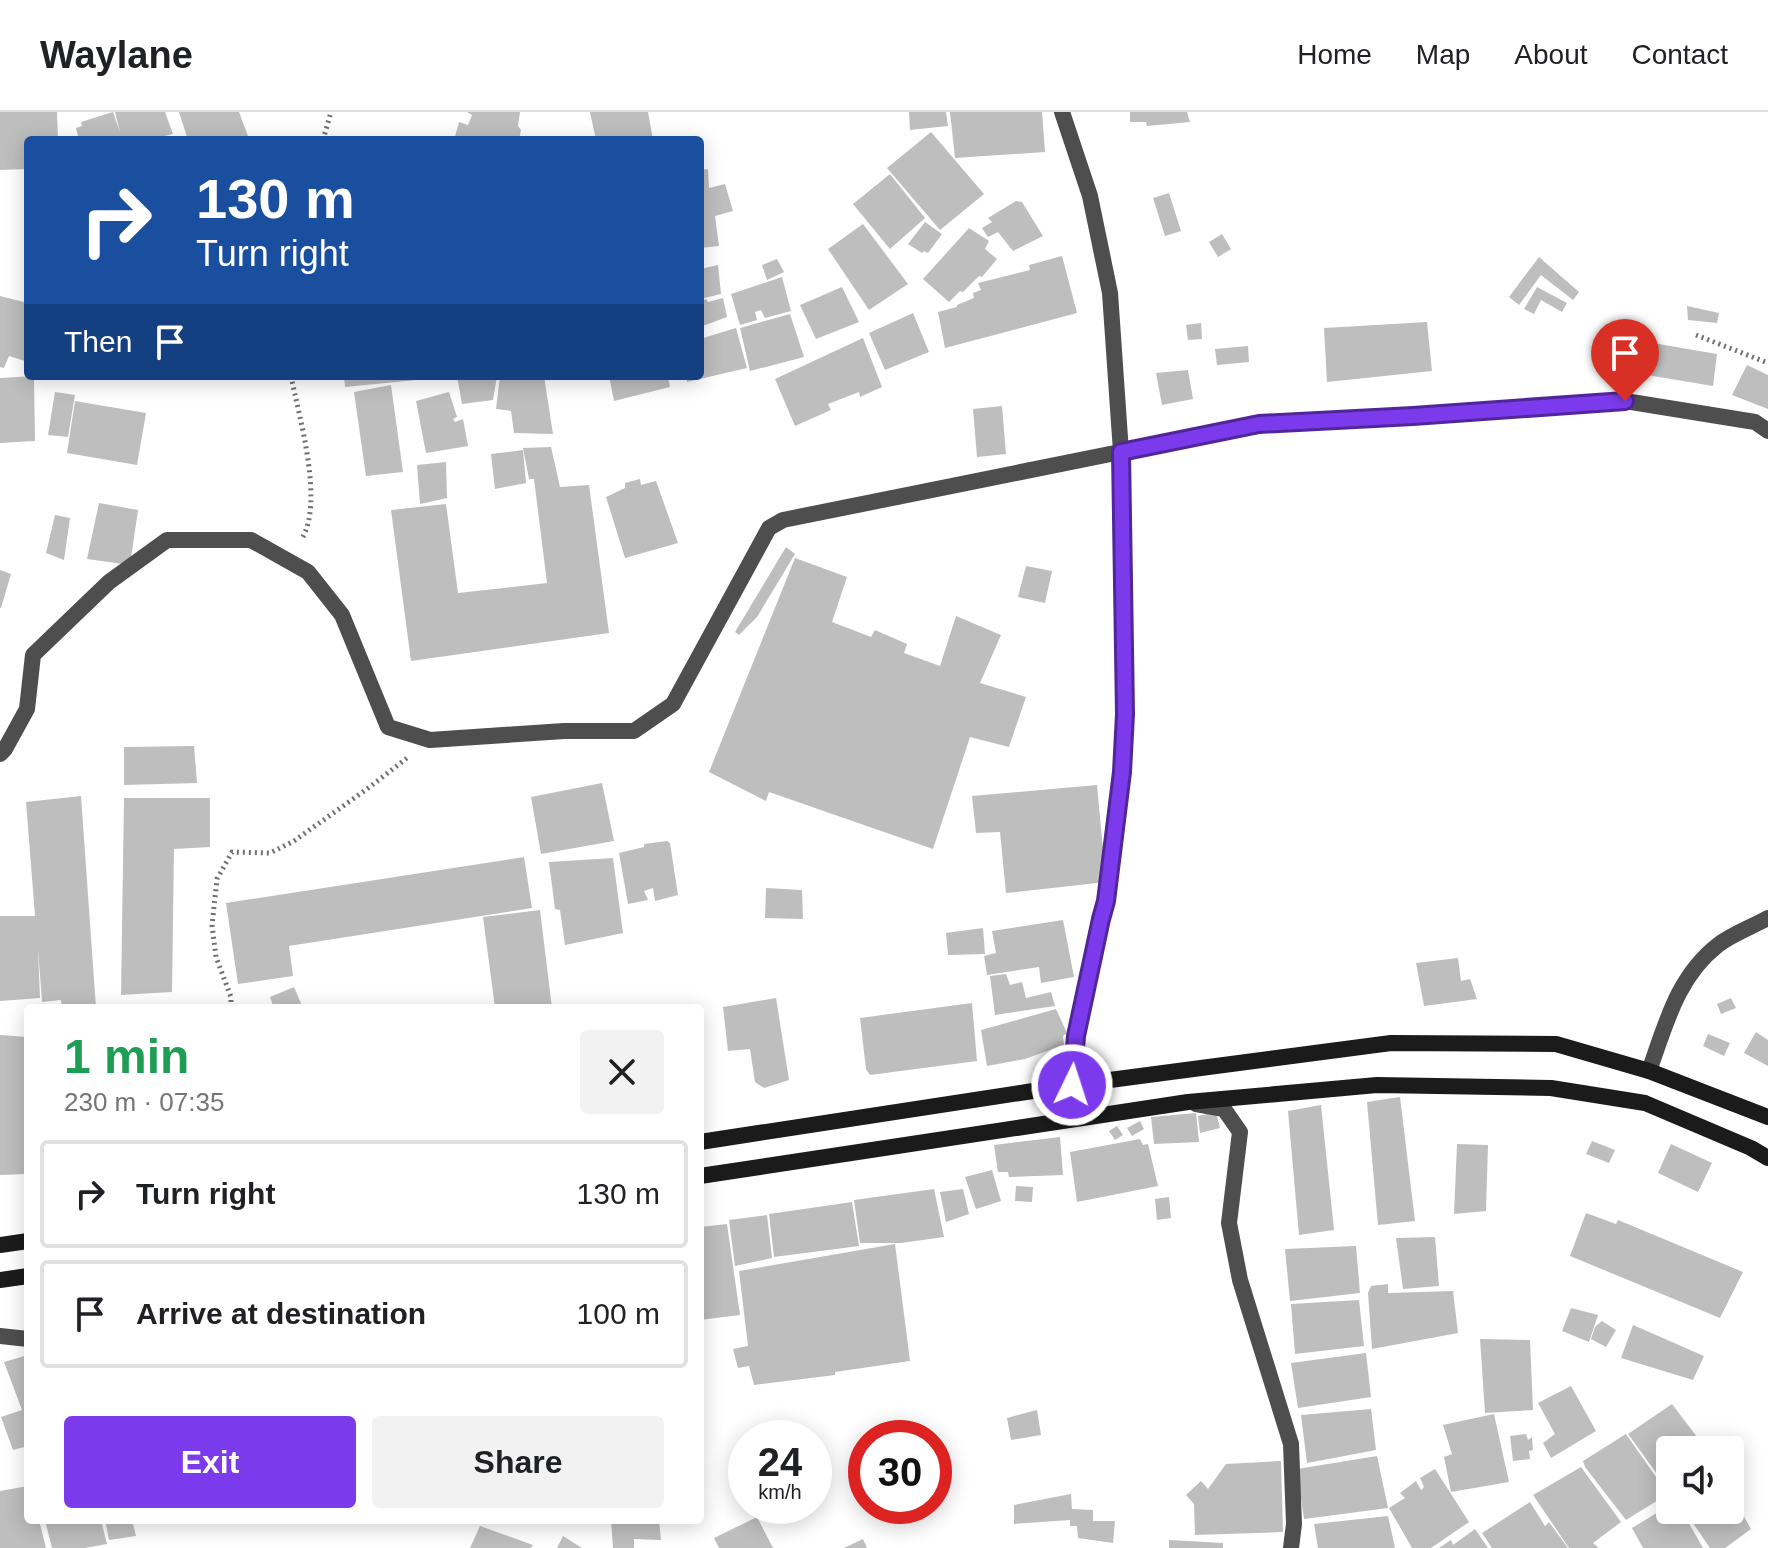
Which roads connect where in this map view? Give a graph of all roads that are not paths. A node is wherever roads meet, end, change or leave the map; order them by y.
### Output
1 (1062, 112) edge
2 (1768, 431) edge
3 (1121, 452) junction
4 (0, 754) edge
5 (1768, 918) edge
6 (1649, 1071) junction
7 (1072, 1085) junction
8 (1188, 1102) junction
9 (1768, 1117) edge
10 (704, 1141) edge
11 (1768, 1158) edge
12 (704, 1175) edge
13 (24, 1242) edge
14 (0, 1245) edge
15 (24, 1277) edge
16 (0, 1280) edge
17 (0, 1336) edge
18 (24, 1339) edge
19 (1291, 1548) edge

1 - 3 street
2 - 3 street
3 - 4 street
3 - 7 street
5 - 6 street
6 - 7 main road
6 - 9 main road
7 - 10 main road
8 - 11 main road
8 - 12 main road
8 - 19 street
13 - 14 main road
15 - 16 main road
17 - 18 street

